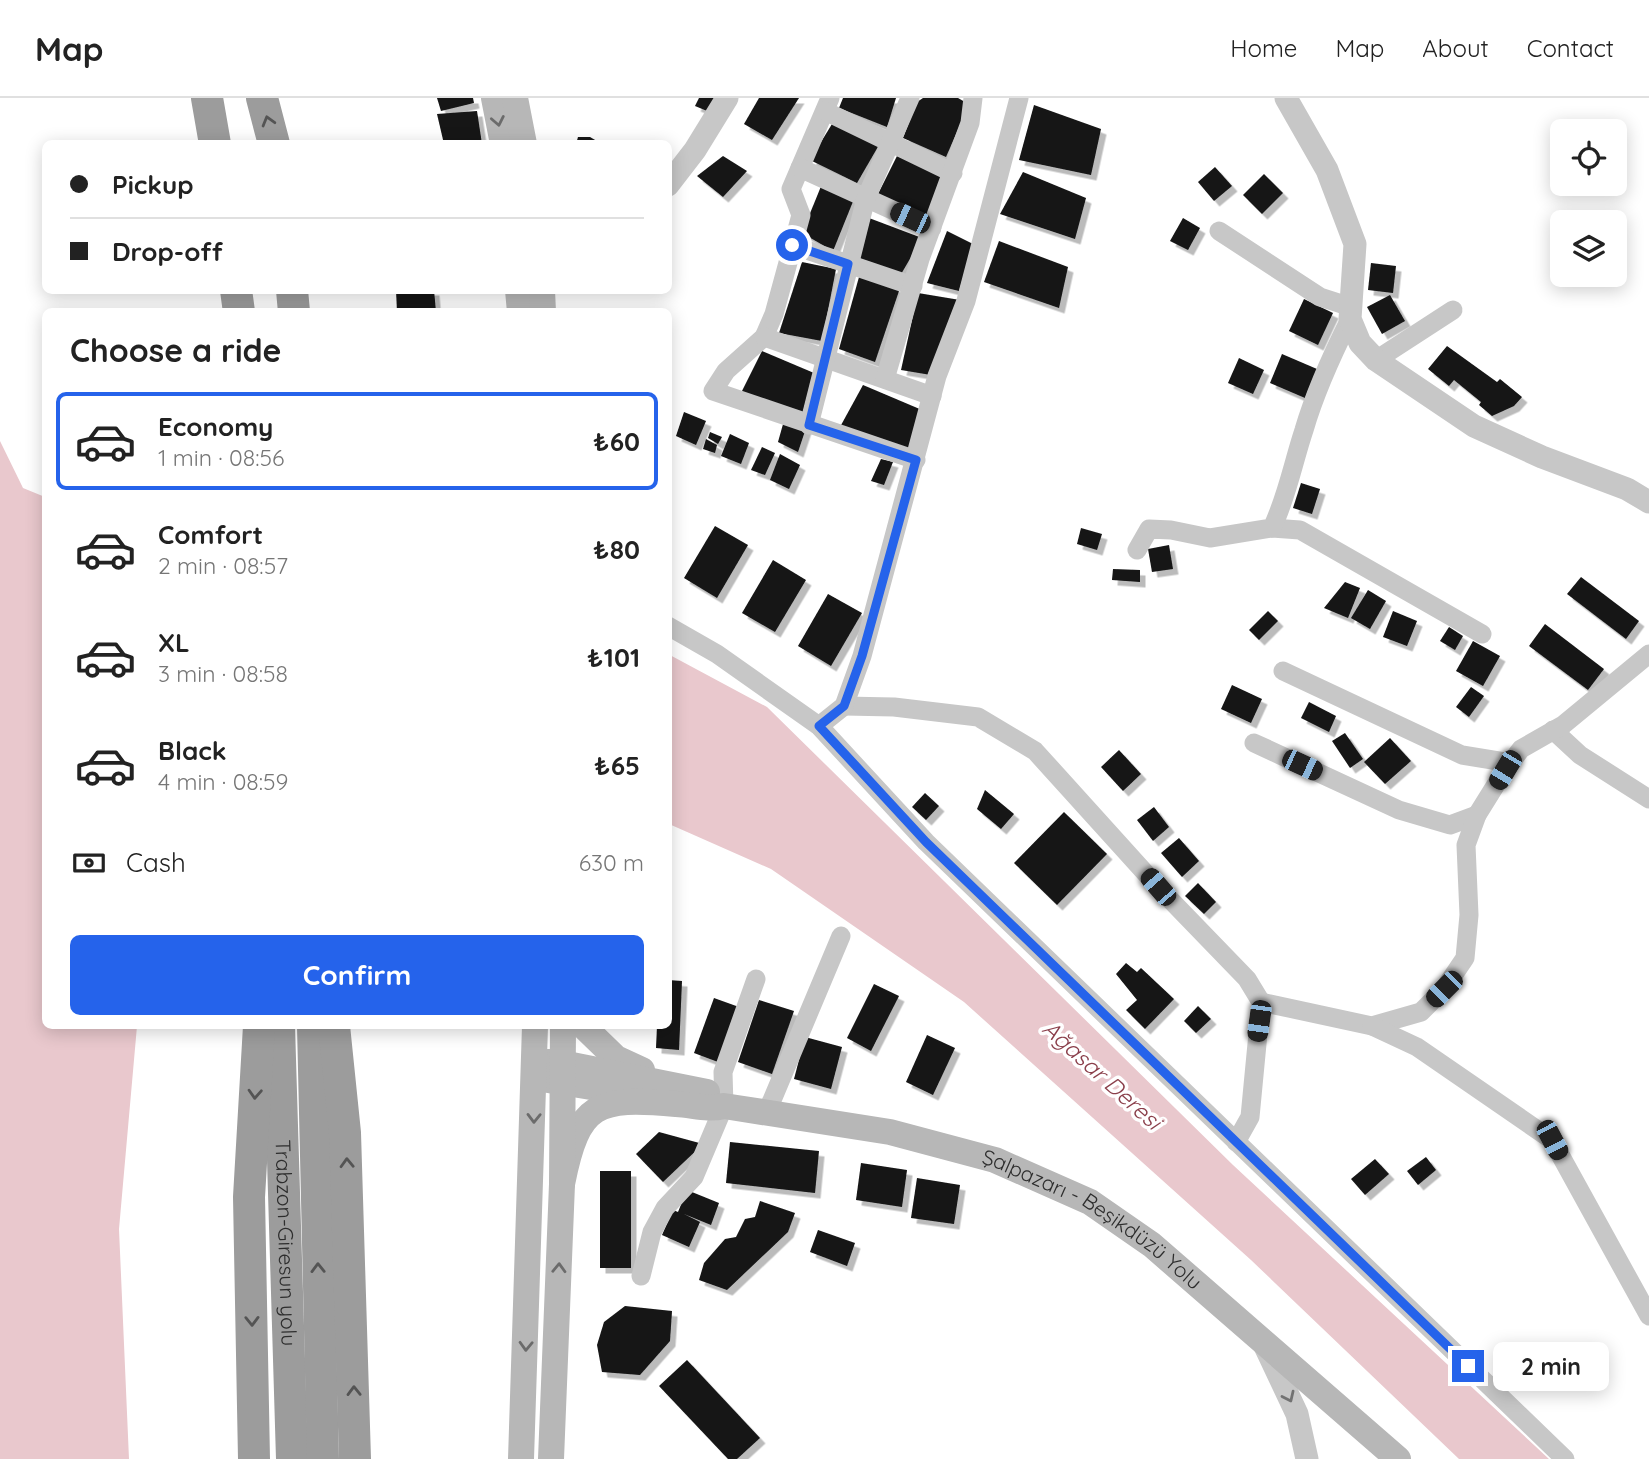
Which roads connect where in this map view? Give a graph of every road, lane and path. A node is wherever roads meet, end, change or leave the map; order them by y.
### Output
1 (207, 98) edge
2 (262, 98) edge
3 (494, 98) edge
4 (515, 98) edge
5 (727, 98) edge
6 (910, 98) edge
7 (973, 98) edge
8 (1019, 98) edge
9 (1286, 98) edge
10 (827, 105) edge
11 (214, 140) edge
12 (273, 140) edge
13 (502, 140) edge
14 (523, 140) edge
15 (890, 143) junction
16 (800, 168) junction
17 (953, 173) junction
18 (672, 180) edge
19 (866, 198) junction
20 (932, 228) junction
21 (1219, 231) dead end
22 (792, 245) junction
23 (848, 264) junction
24 (913, 286) junction
25 (1453, 310) dead end
26 (1351, 313) junction
27 (764, 337) junction
28 (824, 358) junction
29 (1376, 360) junction
30 (885, 379) junction
31 (932, 396) junction
32 (809, 425) junction
33 (916, 460) junction
34 (1649, 502) edge
35 (1272, 528) junction
36 (1137, 550) dead end
37 (672, 628) edge
38 (1482, 634) dead end
39 (1649, 654) edge
40 (1283, 671) dead end
41 (844, 706) junction
42 (819, 726) junction
43 (1553, 730) junction
44 (1254, 743) dead end
45 (1511, 763) junction
46 (1649, 799) edge
47 (1477, 816) junction
48 (841, 936) dead end
49 (756, 979) dead end
50 (1261, 1002) junction
51 (1372, 1026) junction
52 (259, 1029) edge
53 (279, 1029) edge
54 (313, 1029) edge
55 (334, 1029) edge
56 (535, 1029) edge
57 (563, 1029) edge
58 (586, 1029) edge
59 (534, 1067) junction
60 (561, 1072) junction
61 (690, 1097) junction
62 (724, 1105) junction
63 (767, 1112) junction
64 (1237, 1142) junction
65 (562, 1184) junction
66 (641, 1276) dead end
67 (1649, 1316) edge
68 (1262, 1338) junction
69 (254, 1459) edge
70 (292, 1459) edge
71 (323, 1459) edge
72 (355, 1459) edge
73 (521, 1459) edge
74 (551, 1459) edge
75 (1307, 1459) edge
76 (1398, 1459) edge
77 (1564, 1459) edge

1 - 11 highway
12 -> 2 highway
3 -> 13 main road
4 - 14 main road
5 - 18 street
6 - 15 street
7 - 17 street
8 - 31 street
9 - 26 street
10 - 15 street
10 - 16 street
15 - 17 street
15 - 19 street
16 - 19 street
16 - 22 street
17 - 20 street
19 - 20 street
19 - 23 street
20 - 24 street
21 - 26 street
22 - 23 street
22 - 27 street
23 - 24 street
23 - 28 street
24 - 30 street
25 - 29 street
26 - 29 street
26 - 35 street
27 - 28 street
27 - 32 street
28 - 30 street
28 - 32 street
29 - 34 street
30 - 31 street
31 - 33 street
32 - 33 street
33 - 41 street
35 - 36 street
35 - 38 street
37 - 42 street
39 - 43 street
40 - 45 street
41 - 42 street
41 - 50 street
42 - 64 street
43 - 45 street
43 - 46 street
44 - 47 street
45 - 47 street
47 - 51 street
48 - 63 street
49 - 62 street
50 - 51 street
50 - 64 street
51 - 67 street
52 -> 69 highway
53 - 70 highway, Trabzon-Giresun yolu
71 -> 54 highway
72 -> 55 highway
56 - 59 main road
57 - 60 main road
58 - 61 main road
59 - 60 main road
59 -> 73 main road
60 - 61 main road
60 - 65 main road
61 - 62 main road
61 - 65 main road
62 - 63 main road, Şalpazarı - Beşikdüzü Yolu
62 - 66 street
63 - 68 main road, Şalpazarı - Beşikdüzü Yolu
64 - 77 street
74 -> 65 main road
68 -> 75 street
68 - 76 main road, Şalpazarı - Beşikdüzü Yolu

